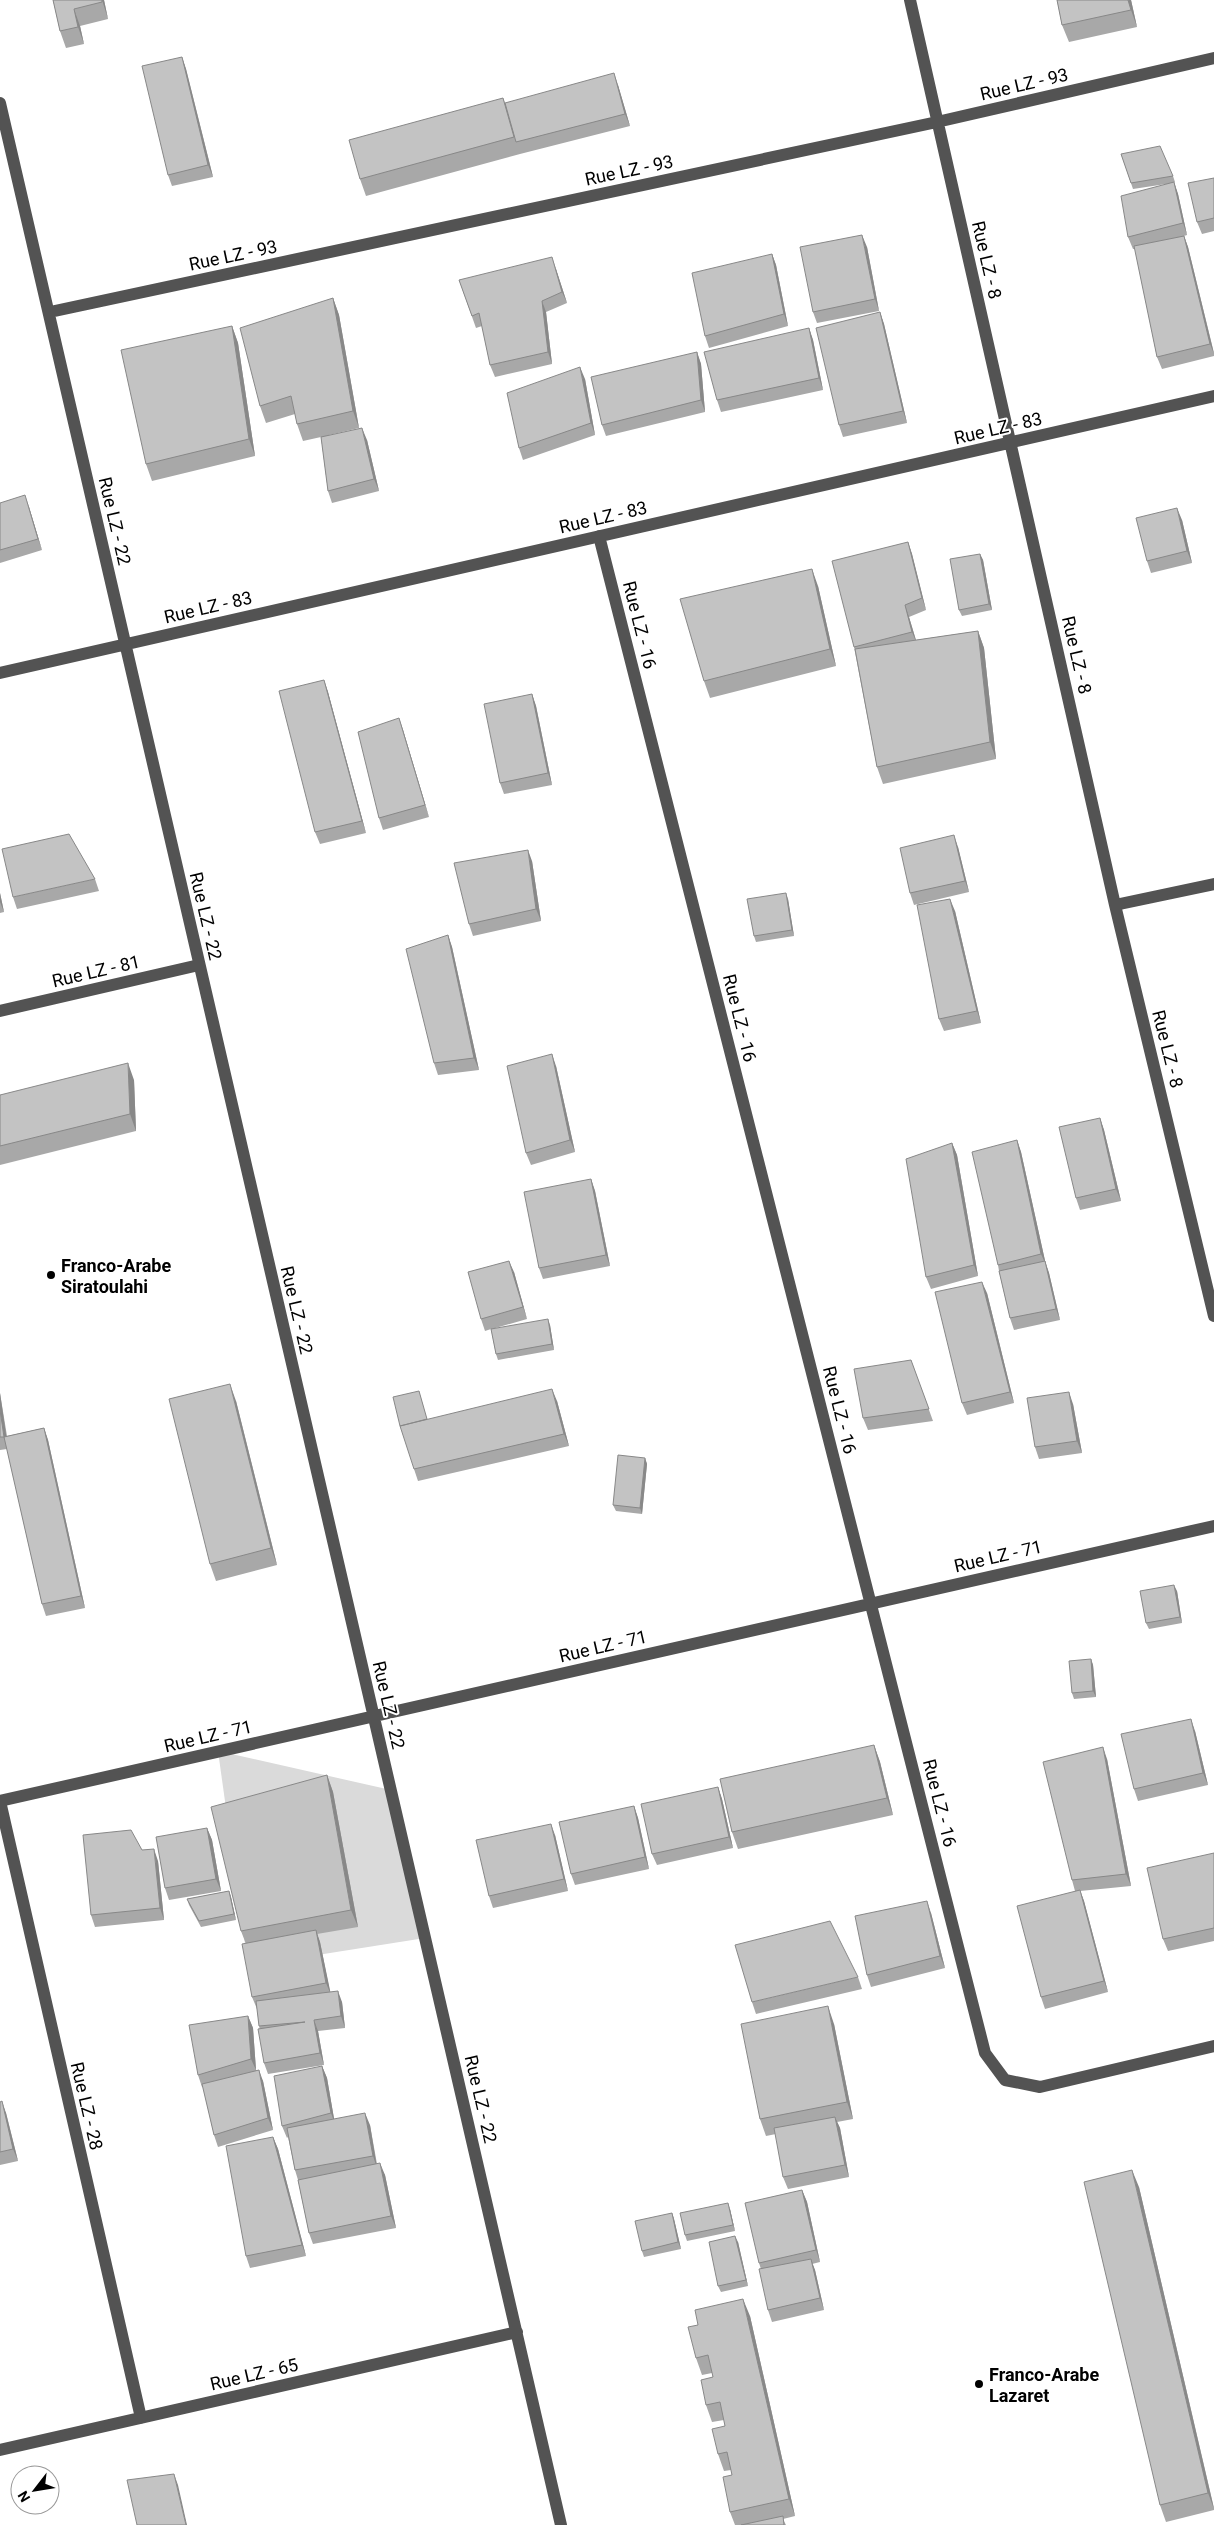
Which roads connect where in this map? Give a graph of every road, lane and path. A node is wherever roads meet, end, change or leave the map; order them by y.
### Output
1 (910, 0) edge
2 (1214, 58) edge
3 (0, 103) edge
4 (937, 122) junction
5 (50, 312) junction
6 (1214, 396) edge
7 (1012, 443) junction
8 (599, 536) junction
9 (125, 644) junction
10 (0, 673) edge
11 (1214, 884) edge
12 (1115, 905) junction
13 (199, 965) junction
14 (0, 1011) edge
15 (1214, 1316) edge
16 (1214, 1526) edge
17 (871, 1603) junction
18 (373, 1716) junction
19 (0, 1801) edge
20 (1214, 2046) edge
21 (517, 2332) junction
22 (141, 2418) junction
23 (0, 2450) edge
24 (561, 2525) edge

1 - 4 street, Rue LZ - 8
2 - 4 street, Rue LZ - 93
3 - 5 street, Rue LZ - 22
4 - 5 street, Rue LZ - 93
4 - 7 street, Rue LZ - 8
5 - 9 street, Rue LZ - 22
6 - 7 street, Rue LZ - 83
7 - 8 street, Rue LZ - 83
7 - 12 street, Rue LZ - 8
8 - 9 street, Rue LZ - 83
8 - 17 street, Rue LZ - 16
9 - 10 street, Rue LZ - 83
9 - 13 street, Rue LZ - 22
11 - 12 street
12 - 15 street, Rue LZ - 8
13 - 14 street, Rue LZ - 81
13 - 18 street, Rue LZ - 22
16 - 17 street, Rue LZ - 71
17 - 18 street, Rue LZ - 71
17 - 20 street, Rue LZ - 16
18 - 19 street, Rue LZ - 71
18 - 21 street, Rue LZ - 22
19 - 22 street, Rue LZ - 28
21 - 22 street, Rue LZ - 65
21 - 24 street, Rue LZ - 22
22 - 23 street, Rue LZ - 65

